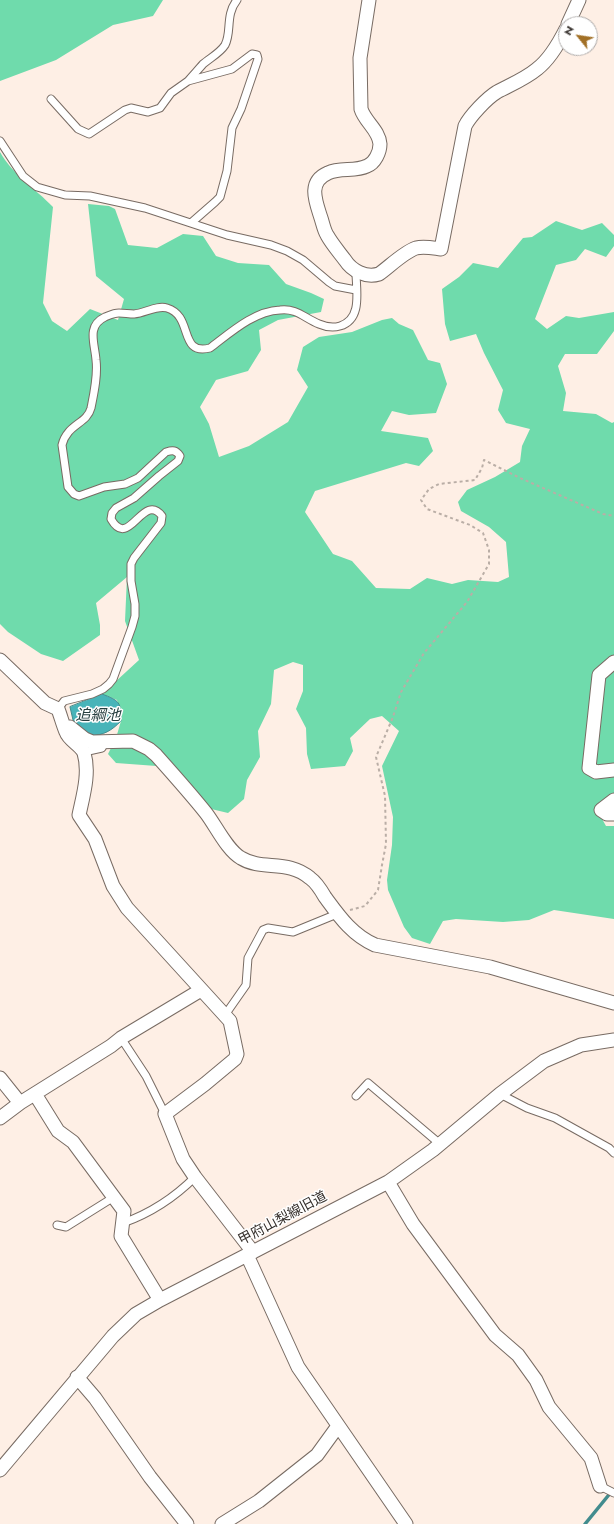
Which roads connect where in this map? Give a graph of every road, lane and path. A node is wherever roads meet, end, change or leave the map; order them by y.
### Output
1 (237, 0) edge
2 (369, 0) edge
3 (579, 0) edge
4 (572, 16) edge
5 (558, 43) edge
6 (188, 81) junction
7 (51, 99) dead end
8 (0, 141) edge
9 (190, 223) junction
10 (356, 272) junction
11 (356, 290) junction
12 (614, 516) edge
13 (0, 660) edge
14 (614, 662) edge
15 (58, 709) junction
16 (64, 723) junction
17 (105, 742) junction
18 (84, 752) junction
19 (614, 770) edge
20 (614, 800) edge
21 (614, 814) edge
22 (337, 914) junction
23 (201, 990) junction
24 (614, 1003) edge
25 (225, 1015) junction
26 (121, 1038) junction
27 (614, 1040) edge
28 (0, 1078) edge
29 (35, 1094) junction
30 (500, 1094) junction
31 (356, 1096) dead end
32 (20, 1103) junction
33 (165, 1114) junction
34 (0, 1118) edge
35 (440, 1144) junction
36 (614, 1153) edge
37 (195, 1177) junction
38 (388, 1182) junction
39 (114, 1197) junction
40 (123, 1223) junction
41 (57, 1226) dead end
42 (250, 1254) junction
43 (160, 1300) junction
44 (77, 1377) junction
45 (338, 1426) junction
46 (0, 1470) edge
47 (600, 1486) joint
48 (614, 1494) edge
49 (187, 1524) edge
50 (222, 1524) edge
51 (406, 1524) edge

1 - 6 lane
2 - 10 street
3 - 4 street
5 - 10 street
6 - 7 lane
6 - 9 lane
8 - 9 lane
9 - 11 lane
10 - 11 lane
11 - 15 lane
12 - 22 path
13 - 15 street
14 - 19 street
15 - 16 street
16 - 17 street
16 - 18 street
17 - 18 lane
17 - 22 street
18 - 23 street
20 - 21 street
22 - 24 street
22 - 25 lane
23 - 25 street
23 - 26 street
25 - 33 street
26 - 29 street
26 - 33 lane
27 - 30 street, 甲府山梨線旧道
28 - 32 street
29 - 32 street
29 - 39 street
30 - 35 street, 甲府山梨線旧道
30 - 36 lane
31 - 35 lane
32 - 34 street
33 - 37 street
35 - 38 street, 甲府山梨線旧道
37 - 40 lane
37 - 42 street
38 - 42 street, 甲府山梨線旧道
38 - 47 street
39 - 40 street
39 - 41 lane
40 - 43 street
42 - 43 street, 甲府山梨線旧道
42 - 45 street
43 - 44 street, 甲府山梨線旧道
44 - 46 street, 甲府山梨線旧道
44 - 49 street
45 - 50 street
45 - 51 street
47 - 48 lane

